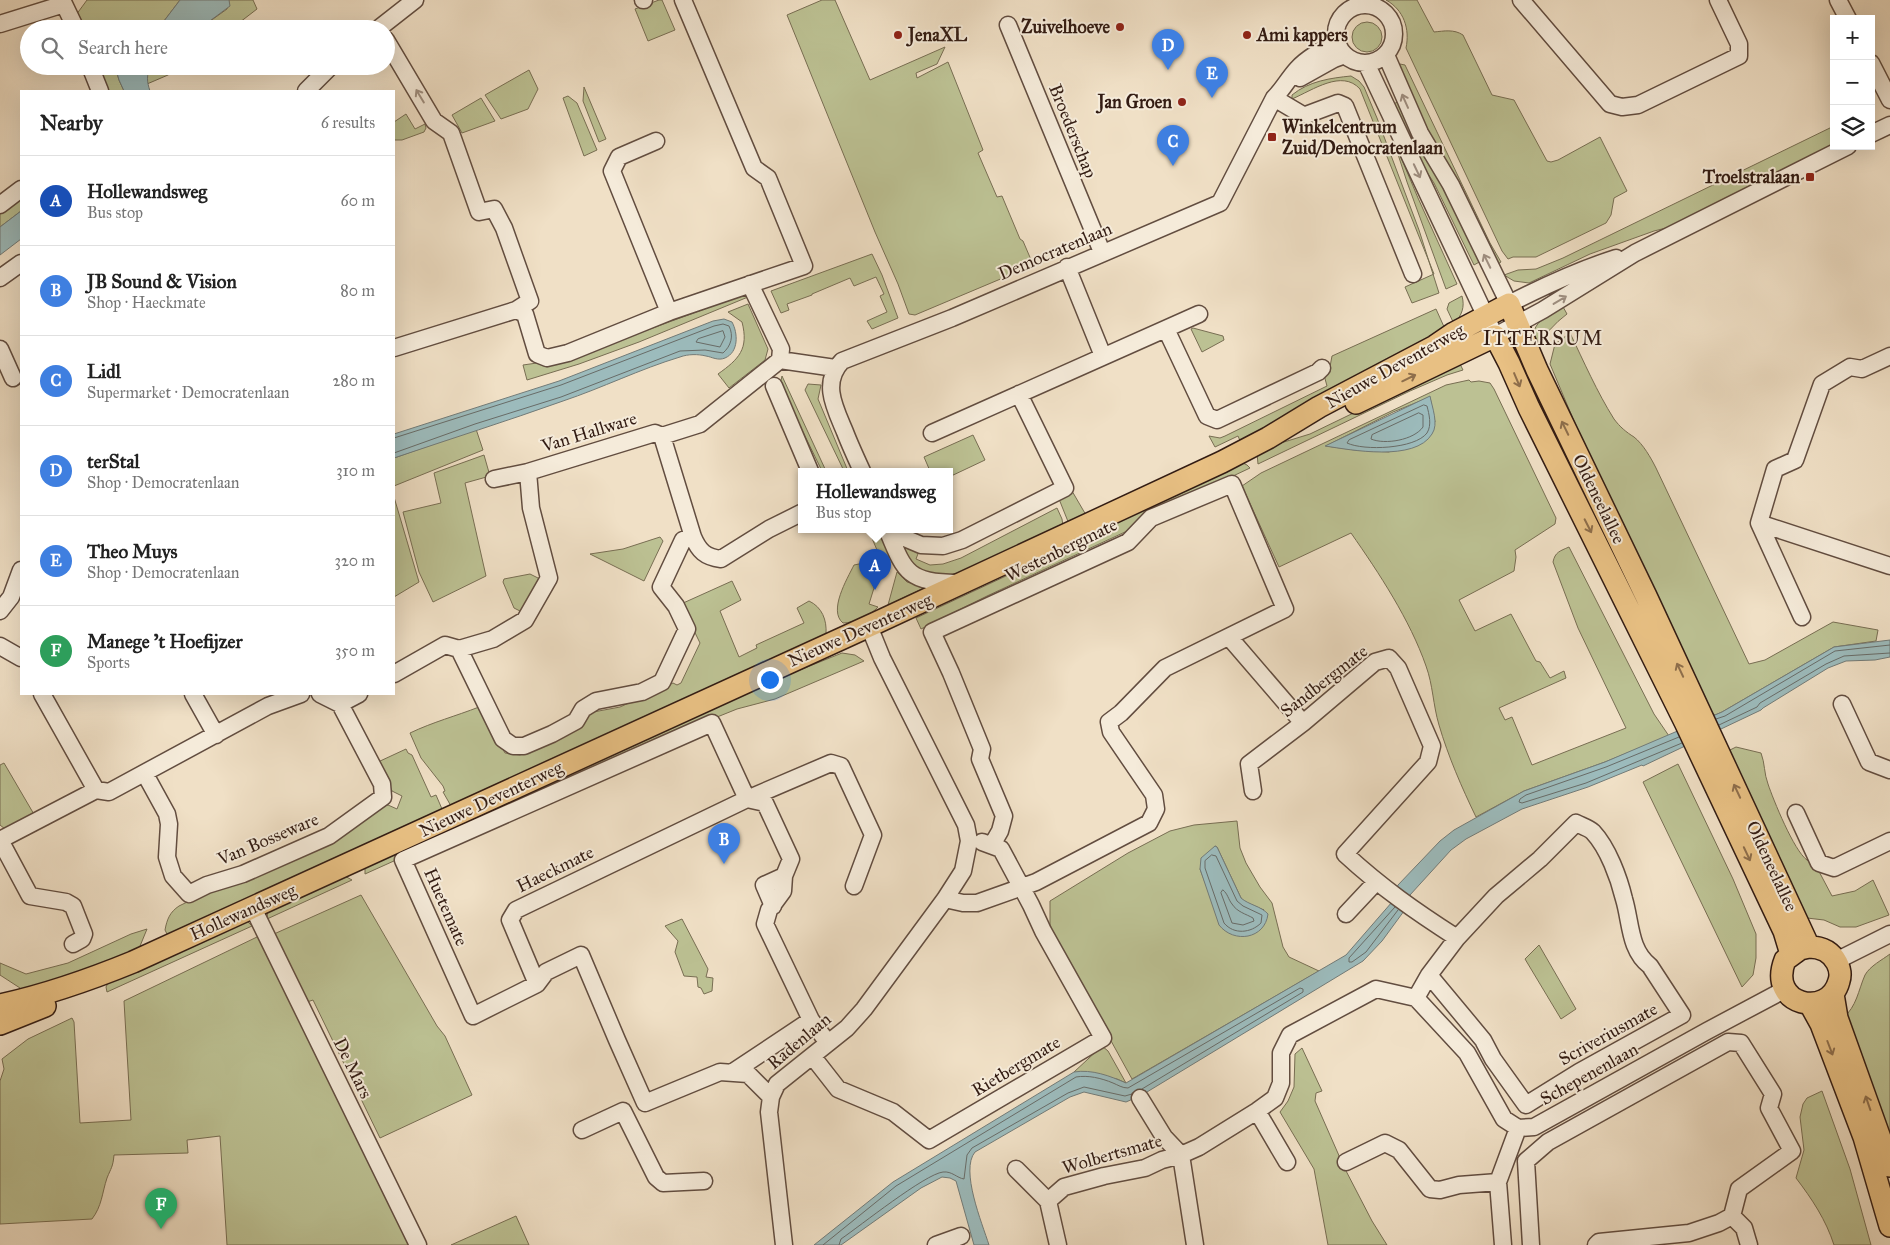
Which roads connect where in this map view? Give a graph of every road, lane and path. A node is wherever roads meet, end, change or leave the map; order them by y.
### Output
1 (414, 0) edge
2 (683, 0) edge
3 (1521, 0) edge
4 (1718, 0) edge
5 (1838, 0) edge
6 (1363, 3) edge
7 (1342, 7) edge
8 (1846, 15) edge
9 (72, 20) edge
10 (393, 20) edge
11 (0, 24) edge
12 (1008, 26) dead end
13 (1341, 49) junction
14 (395, 55) edge
15 (1386, 55) junction
16 (1366, 63) junction
17 (1875, 71) edge
18 (94, 75) edge
19 (322, 75) edge
20 (100, 90) edge
21 (307, 90) edge
22 (1280, 93) junction
23 (1890, 100) edge
24 (1890, 125) edge
25 (1875, 132) edge
26 (656, 141) dead end
27 (1840, 150) edge
28 (20, 190) edge
29 (0, 204) edge
30 (1102, 252) junction
31 (1635, 253) junction
32 (20, 264) edge
33 (1067, 267) junction
34 (1413, 274) dead end
35 (0, 278) edge
36 (750, 284) junction
37 (1509, 304) junction
38 (516, 310) junction
39 (669, 312) junction
40 (1199, 314) dead end
41 (1485, 317) junction
42 (1518, 325) junction
43 (1166, 329) junction
44 (1495, 336) junction
45 (395, 348) edge
46 (0, 349) edge
47 (1103, 356) junction
48 (1890, 356) edge
49 (780, 360) junction
50 (836, 368) junction
51 (1322, 368) dead end
52 (11, 378) edge
53 (774, 386) dead end
54 (1019, 394) junction
55 (932, 433) dead end
56 (662, 436) junction
57 (1268, 438) junction
58 (809, 468) edge
59 (861, 468) edge
60 (528, 472) junction
61 (494, 479) dead end
62 (798, 514) edge
63 (1759, 523) junction
64 (888, 533) edge
65 (894, 533) edge
66 (693, 537) junction
67 (1890, 566) edge
68 (20, 573) edge
69 (963, 583) junction
70 (0, 611) edge
71 (1802, 617) dead end
72 (869, 626) junction
73 (1229, 637) junction
74 (0, 646) edge
75 (459, 649) junction
76 (20, 657) edge
77 (395, 673) edge
78 (43, 695) edge
79 (194, 695) edge
80 (298, 695) edge
81 (322, 695) edge
82 (356, 695) edge
83 (340, 704) junction
84 (1842, 704) dead end
85 (1693, 718) junction
86 (1303, 723) junction
87 (216, 736) junction
88 (1890, 770) edge
89 (145, 774) junction
90 (96, 790) junction
91 (1253, 790) dead end
92 (746, 799) junction
93 (1796, 813) dead end
94 (970, 841) junction
95 (1890, 841) edge
96 (395, 843) joint
97 (992, 845) junction
98 (1376, 882) junction
99 (854, 886) dead end
100 (1021, 888) junction
101 (945, 898) junction
102 (253, 908) junction
103 (1346, 914) dead end
104 (1890, 934) edge
105 (1457, 938) junction
106 (73, 944) dead end
107 (1800, 950) junction
108 (1836, 961) junction
109 (1429, 975) junction
110 (90, 980) junction
111 (537, 984) junction
112 (1784, 990) junction
113 (1834, 994) junction
114 (1416, 998) junction
115 (0, 1004) edge
116 (1810, 1004) junction
117 (812, 1020) junction
118 (0, 1024) edge
119 (828, 1043) junction
120 (813, 1057) junction
121 (733, 1072) junction
122 (771, 1097) junction
123 (1140, 1098) dead end
124 (645, 1103) junction
125 (623, 1111) junction
126 (1257, 1111) junction
127 (1518, 1128) junction
128 (582, 1130) dead end
129 (1181, 1155) junction
130 (1287, 1162) dead end
131 (1346, 1162) dead end
132 (1890, 1166) edge
133 (1016, 1169) dead end
134 (704, 1182) dead end
135 (1498, 1182) junction
136 (1048, 1201) junction
137 (1732, 1216) junction
138 (1890, 1226) edge
139 (961, 1236) dead end
140 (418, 1245) edge
141 (784, 1245) edge
142 (936, 1245) edge
143 (1058, 1245) edge
144 (1195, 1245) edge
145 (1503, 1245) edge
146 (1531, 1245) edge
147 (1596, 1245) edge
148 (1749, 1245) edge

1 - 10 street
2 - 36 street
3 - 4 street
5 - 8 street
6 - 7 street
6 - 15 street
7 - 13 street
9 - 11 street
12 - 30 street, Broederschap
13 - 16 street
13 - 22 street
38 -> 14 street
15 - 16 street
37 -> 15 street, Oldeneelallee
16 -> 41 street, Oldeneelallee
17 - 23 street
18 - 20 street
19 - 21 street
22 - 30 street, Democratenlaan
22 - 34 street
24 - 25 street
26 - 39 street
27 - 31 street, Nieuwe Deventerweg
28 - 29 street
30 - 33 street, Democratenlaan
31 - 37 street, Nieuwe Deventerweg
42 -> 31 street, Nieuwe Deventerweg
32 - 35 street
33 - 47 street
33 - 50 street, Democratenlaan
36 - 39 street
36 - 49 street
37 - 41 main road, Nieuwe Deventerweg
37 - 42 main road, Oldeneelallee
38 - 39 street
38 - 45 street
40 - 43 street
41 - 44 street, Oldeneelallee
41 - 57 main road, Nieuwe Deventerweg
42 - 44 street, Nieuwe Deventerweg
85 -> 42 main road, Oldeneelallee
43 - 47 street
43 - 51 street
57 -> 44 main road, Nieuwe Deventerweg
44 -> 85 main road, Oldeneelallee
46 - 52 street
47 - 54 street
48 - 63 street
49 - 50 street
49 - 56 street, Van Hallware
50 - 59 street
53 - 58 street
54 - 55 street
54 - 65 street
56 - 60 street, Van Hallware
56 - 66 street, Van Hallware
57 - 69 main road, Nieuwe Deventerweg
60 - 61 street, Van Hallware
60 - 75 street, Van Hallware
62 - 66 street, Van Hallware
63 - 67 street
63 - 71 street
64 - 69 street
66 - 75 street
68 - 70 street
69 - 72 main road, Nieuwe Deventerweg
72 - 94 street
72 - 96 main road, Nieuwe Deventerweg
73 - 86 street
73 - 97 street, Westenbergmate
73 - 100 street, Westenbergmate
74 - 76 street
75 - 77 street
78 - 90 street
79 - 87 street
80 - 87 street
81 - 83 street
82 - 83 street
83 - 89 street, Van Bosseware
84 - 88 street
85 - 107 main road, Oldeneelallee
86 - 91 street, Sandbergmate
86 - 98 street, Sandbergmate
87 - 89 street
89 - 90 street
90 - 106 street
92 - 99 street, Haeckmate
92 - 111 street, Haeckmate
92 - 111 street, Huetemate
92 - 117 street
93 - 95 street
94 - 97 street
94 - 101 street, Radenlaan
96 - 102 main road, Hollewandsweg
97 - 100 street
98 - 103 street
98 - 105 street, Sandbergmate
100 - 101 street
100 - 120 street, Rietbergmate
101 - 119 street, Radenlaan
102 - 110 main road, Hollewandsweg
102 - 140 street, De Mars
104 - 108 street
105 - 109 street
105 - 109 street, Scriveriusmate
107 - 108 main road
107 - 112 main road
108 - 113 main road
109 - 114 street
110 - 115 main road, Hollewandsweg
110 - 118 main road, Hollewandsweg
111 - 124 street
112 - 116 main road
112 - 127 street, Schepenenlaan
113 - 116 main road
132 -> 113 main road
114 - 126 street
114 - 127 street
116 -> 138 main road
117 - 119 street
117 - 121 street
119 - 120 street, Radenlaan
120 - 122 street, Radenlaan
121 - 122 street
121 - 124 street
122 - 141 street, Radenlaan
123 - 129 street, Wolbertsmate
124 - 125 street
125 - 128 street
125 - 134 street
126 - 129 street
126 - 130 street
127 - 135 street
129 - 136 street, Wolbertsmate
129 - 144 street
131 - 135 street
133 - 136 street
135 - 145 street
136 - 143 street
137 - 146 street
137 - 147 street
137 - 148 street
139 - 142 street

